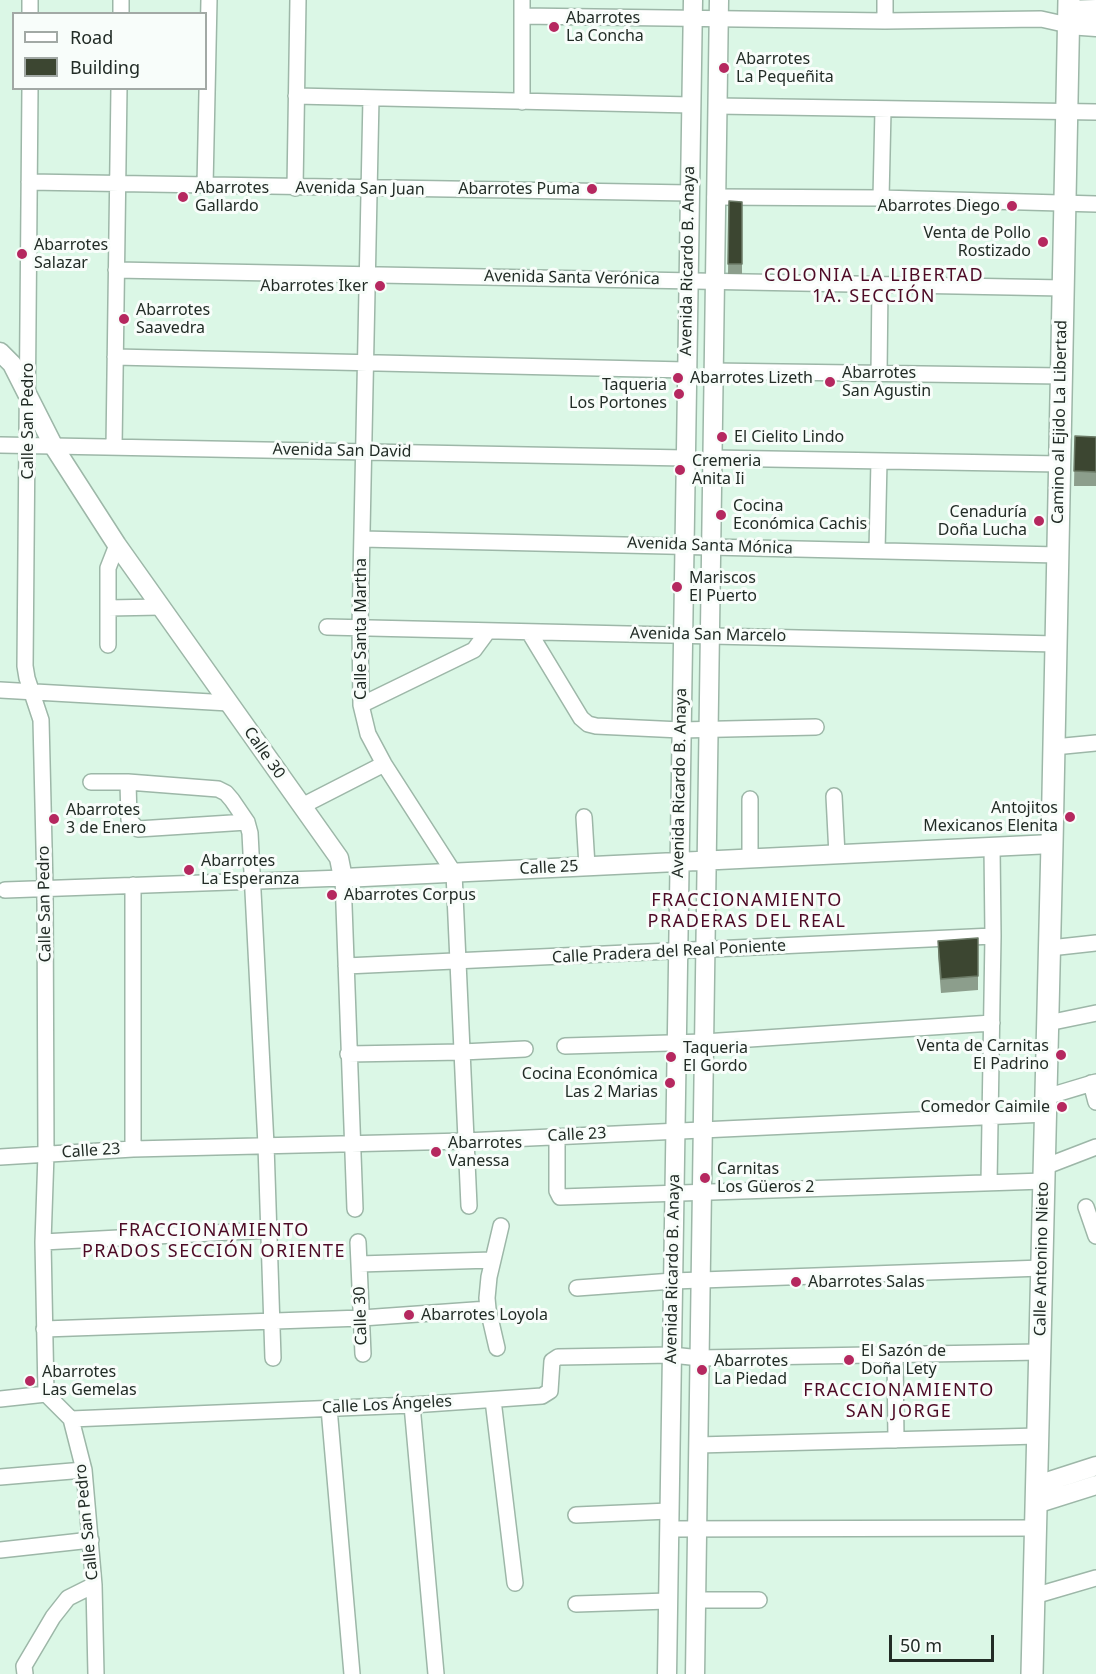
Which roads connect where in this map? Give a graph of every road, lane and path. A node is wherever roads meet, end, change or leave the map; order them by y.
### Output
1 (209, 0) edge
2 (298, 0) edge
3 (522, 0) edge
4 (693, 0) edge
5 (719, 0) edge
6 (885, 0) edge
7 (1096, 9) edge
8 (1068, 11) edge
9 (522, 16) junction
10 (693, 19) junction
11 (718, 19) junction
12 (885, 21) junction
13 (1096, 27) edge
14 (30, 90) edge
15 (119, 90) edge
16 (296, 96) junction
17 (370, 98) junction
18 (522, 102) junction
19 (691, 105) junction
20 (717, 106) junction
21 (883, 110) junction
22 (1066, 112) junction
23 (1096, 112) edge
24 (30, 182) junction
25 (118, 184) junction
26 (206, 186) junction
27 (295, 188) junction
28 (369, 189) junction
29 (690, 193) junction
30 (715, 197) junction
31 (881, 198) junction
32 (1065, 203) junction
33 (1096, 204) edge
34 (116, 270) junction
35 (367, 276) junction
36 (688, 280) junction
37 (714, 280) junction
38 (880, 284) junction
39 (1063, 288) junction
40 (0, 352) edge
41 (115, 357) junction
42 (365, 363) junction
43 (686, 370) junction
44 (712, 371) junction
45 (879, 374) junction
46 (1061, 376) junction
47 (28, 393) junction
48 (0, 446) edge
49 (28, 446) junction
50 (54, 447) junction
51 (114, 447) junction
52 (363, 452) junction
53 (685, 458) junction
54 (711, 458) junction
55 (879, 461) junction
56 (1060, 464) junction
57 (362, 539) junction
58 (117, 545) junction
59 (684, 545) junction
60 (710, 547) junction
61 (877, 551) junction
62 (1058, 555) junction
63 (161, 607) junction
64 (108, 608) junction
65 (327, 627) dead end
66 (360, 627) junction
67 (488, 631) junction
68 (529, 632) junction
69 (682, 634) junction
70 (709, 635) junction
71 (1056, 644) junction
72 (108, 645) dead end
73 (0, 690) edge
74 (32, 691) junction
75 (229, 703) junction
76 (361, 705) junction
77 (816, 727) dead end
78 (681, 730) junction
79 (708, 730) junction
80 (1096, 743) edge
81 (1054, 747) junction
82 (384, 764) junction
83 (91, 782) dead end
84 (128, 782) junction
85 (834, 796) dead end
86 (750, 800) dead end
87 (302, 806) junction
88 (584, 817) dead end
89 (247, 822) junction
90 (1052, 844) junction
91 (992, 847) junction
92 (837, 855) junction
93 (750, 859) junction
94 (706, 861) junction
95 (679, 862) junction
96 (587, 866) junction
97 (454, 873) junction
98 (343, 878) junction
99 (251, 881) junction
100 (133, 885) junction
101 (45, 888) junction
102 (4, 890) dead end
103 (993, 936) junction
104 (1096, 943) edge
105 (1050, 948) junction
106 (678, 950) junction
107 (705, 950) junction
108 (459, 962) junction
109 (346, 966) junction
110 (1096, 1013) edge
111 (992, 1023) junction
112 (1048, 1023) junction
113 (704, 1042) junction
114 (676, 1043) junction
115 (565, 1046) dead end
116 (525, 1049) dead end
117 (462, 1052) junction
118 (348, 1054) junction
119 (1093, 1082) edge
120 (1096, 1102) edge
121 (1046, 1105) junction
122 (990, 1116) junction
123 (702, 1129) junction
124 (675, 1130) junction
125 (557, 1137) junction
126 (465, 1140) junction
127 (353, 1143) junction
128 (266, 1145) junction
129 (1096, 1147) edge
130 (133, 1149) junction
131 (46, 1154) junction
132 (0, 1157) edge
133 (1044, 1174) junction
134 (989, 1183) junction
135 (702, 1193) junction
136 (674, 1194) junction
137 (469, 1206) dead end
138 (1086, 1207) dead end
139 (355, 1209) dead end
140 (501, 1226) dead end
141 (269, 1230) junction
142 (1096, 1236) edge
143 (44, 1242) junction
144 (358, 1242) dead end
145 (492, 1260) junction
146 (359, 1264) junction
147 (1042, 1268) junction
148 (673, 1281) junction
149 (700, 1281) junction
150 (577, 1288) dead end
151 (488, 1309) junction
152 (362, 1318) junction
153 (273, 1320) junction
154 (44, 1329) junction
155 (497, 1348) dead end
156 (1040, 1352) junction
157 (363, 1354) dead end
158 (672, 1355) junction
159 (895, 1355) junction
160 (273, 1358) dead end
161 (700, 1358) junction
162 (46, 1394) junction
163 (0, 1399) edge
164 (493, 1400) junction
165 (412, 1405) junction
166 (329, 1408) junction
167 (71, 1419) junction
168 (1038, 1436) junction
169 (896, 1440) junction
170 (698, 1445) junction
171 (1096, 1466) edge
172 (84, 1470) junction
173 (0, 1477) edge
174 (1096, 1485) edge
175 (1037, 1495) junction
176 (576, 1515) dead end
177 (669, 1520) junction
178 (697, 1528) junction
179 (1036, 1528) junction
180 (91, 1540) junction
181 (0, 1550) edge
182 (1096, 1578) edge
183 (515, 1583) dead end
184 (94, 1585) junction
185 (1034, 1596) junction
186 (696, 1600) junction
187 (759, 1600) dead end
188 (668, 1601) junction
189 (576, 1604) dead end
190 (25, 1674) edge
191 (96, 1674) edge
192 (352, 1674) edge
193 (436, 1674) edge
194 (667, 1674) edge
195 (695, 1674) edge
196 (1032, 1674) edge

1 - 26 street
2 - 16 street
3 - 9 street
4 - 10 street, Avenida Ricardo B. Anaya
5 - 11 street, Avenida Ricardo B. Anaya
6 - 12 street
7 - 8 street
8 - 12 street
8 - 13 street
8 - 22 main road, Camino al Ejido La Libertad
9 - 10 street
9 - 18 street
10 - 11 street
10 - 19 street, Avenida Ricardo B. Anaya
11 - 12 street
11 - 20 street, Avenida Ricardo B. Anaya
14 - 24 street, Calle San Pedro
15 - 25 street
16 - 17 street
16 - 27 street
17 - 18 street
17 - 28 street, Calle Santa Martha
18 - 19 street
19 - 29 street, Avenida Ricardo B. Anaya
20 - 21 street
20 - 30 street, Avenida Ricardo B. Anaya
21 - 22 street
21 - 31 street
22 - 23 street
22 - 32 main road, Camino al Ejido La Libertad
24 - 25 street, Avenida San Juan
24 - 47 street, Calle San Pedro
25 - 26 street, Avenida San Juan
25 - 34 street
26 - 27 street, Avenida San Juan
27 - 28 street, Avenida San Juan
28 - 29 street, Avenida San Juan
28 - 35 street, Calle Santa Martha
29 - 36 street, Avenida Ricardo B. Anaya
30 - 31 street
30 - 37 street, Avenida Ricardo B. Anaya
31 - 32 street
32 - 33 street
32 - 39 main road, Camino al Ejido La Libertad
34 - 35 street, Avenida Santa Verónica
34 - 41 street
35 - 36 street, Avenida Santa Verónica
35 - 42 street, Calle Santa Martha
36 - 37 street, Avenida Santa Verónica
36 - 43 street, Avenida Ricardo B. Anaya
37 - 38 street, Avenida Santa Verónica
37 - 44 street, Avenida Ricardo B. Anaya
38 - 39 street, Avenida Santa Verónica
38 - 45 street
39 - 46 main road, Camino al Ejido La Libertad
40 - 47 street, Calle 30
41 - 42 street
41 - 51 street
42 - 43 street
42 - 52 street, Calle Santa Martha
43 - 53 street, Avenida Ricardo B. Anaya
44 - 45 street
44 - 54 street, Avenida Ricardo B. Anaya
45 - 46 street
46 - 56 main road, Camino al Ejido La Libertad
47 - 49 street, Calle San Pedro
47 - 50 street, Calle 30
48 - 49 street, Avenida San David
49 - 50 street, Avenida San David
49 - 74 street, Calle San Pedro
50 - 51 street, Avenida San David
50 - 58 street, Calle 30
51 - 52 street, Avenida San David
52 - 53 street, Avenida San David
52 - 57 street, Calle Santa Martha
53 - 59 street, Avenida Ricardo B. Anaya
54 - 55 street
54 - 60 street, Avenida Ricardo B. Anaya
55 - 56 street
55 - 61 street
56 - 62 main road, Camino al Ejido La Libertad
57 - 59 street, Avenida Santa Mónica
57 - 66 street, Calle Santa Martha
58 - 63 street, Calle 30
58 - 64 street
59 - 60 street, Avenida Santa Mónica
59 - 69 street, Avenida Ricardo B. Anaya
60 - 61 street, Avenida Santa Mónica
60 - 70 street, Avenida Ricardo B. Anaya
61 - 62 street, Avenida Santa Mónica
62 - 71 main road, Camino al Ejido La Libertad
63 - 64 street
63 - 75 street, Calle 30
64 - 72 street
65 - 66 street, Avenida San Marcelo
66 - 67 street, Avenida San Marcelo
66 - 76 street, Calle Santa Martha
67 - 68 street, Avenida San Marcelo
67 - 76 street
68 - 69 street, Avenida San Marcelo
68 - 78 street
69 - 70 street, Avenida San Marcelo
69 - 78 street, Avenida Ricardo B. Anaya
70 - 71 street, Avenida San Marcelo
70 - 79 street, Avenida Ricardo B. Anaya
71 - 81 main road, Camino al Ejido La Libertad
73 - 74 street
74 - 75 street
74 - 101 street, Calle San Pedro
75 - 87 street, Calle 30
76 - 82 street, Calle Santa Martha
77 - 79 street
78 - 79 street
78 - 95 street, Avenida Ricardo B. Anaya
79 - 94 street, Avenida Ricardo B. Anaya
80 - 81 street
81 - 90 main road, Camino al Ejido La Libertad
82 - 87 street
82 - 97 street, Calle Santa Martha
83 - 84 street
84 - 89 street
84 - 89 street
85 - 92 street
86 - 93 street
87 - 98 street, Calle 30
88 - 96 street
89 - 99 street
90 - 91 street, Calle 25
90 - 105 main road, Calle Antonino Nieto
91 - 92 street, Calle 25
91 - 103 street
92 - 93 street, Calle 25
93 - 94 street, Calle 25
94 - 95 street, Calle 25
94 - 107 street, Avenida Ricardo B. Anaya
95 - 96 street, Calle 25
95 - 106 street, Avenida Ricardo B. Anaya
96 - 97 street, Calle 25
97 - 98 street, Calle 25
97 - 108 street, Calle Santa Martha
98 - 99 street, Calle 25
98 - 109 street, Calle 30
99 - 100 street, Calle 25
99 - 128 street
100 - 101 street, Calle 25
100 - 130 street
101 - 102 street, Calle 25
101 - 131 street, Calle San Pedro
103 - 107 street, Calle Pradera del Real Poniente
103 - 111 street
104 - 105 street
105 - 112 main road, Calle Antonino Nieto
106 - 107 street, Calle Pradera del Real Poniente
106 - 108 street, Calle Pradera del Real Poniente
106 - 114 street, Avenida Ricardo B. Anaya
107 - 113 street, Avenida Ricardo B. Anaya
108 - 109 street, Calle Pradera del Real Poniente
108 - 117 street, Calle Santa Martha
109 - 118 street, Calle 30
110 - 112 street
111 - 113 street
111 - 122 street
112 - 121 main road, Calle Antonino Nieto
113 - 114 street
113 - 123 street, Avenida Ricardo B. Anaya
114 - 115 street
114 - 124 street, Avenida Ricardo B. Anaya
116 - 117 street
117 - 118 street
117 - 126 street, Calle Santa Martha
118 - 127 street, Calle 30
119 - 120 street
119 - 121 street, Calle 23
121 - 122 street, Calle 23
121 - 133 main road, Calle Antonino Nieto
122 - 123 street, Calle 23
122 - 134 street
123 - 124 street, Calle 23
123 - 135 street, Avenida Ricardo B. Anaya
124 - 125 street, Calle 23
124 - 136 street, Avenida Ricardo B. Anaya
125 - 126 street, Calle 23
125 - 136 street
126 - 127 street, Calle 23
126 - 137 street, Calle Santa Martha
127 - 128 street, Calle 23
127 - 139 street, Calle 30
128 - 130 street, Calle 23
128 - 141 street
129 - 133 street
130 - 131 street, Calle 23
131 - 132 street, Calle 23
131 - 143 street, Calle San Pedro
133 - 134 street
133 - 147 main road, Calle Antonino Nieto
134 - 135 street
135 - 136 street
135 - 149 street, Avenida Ricardo B. Anaya
136 - 148 street, Avenida Ricardo B. Anaya
138 - 142 street
140 - 145 street
141 - 143 street
141 - 153 street
143 - 154 street, Calle San Pedro
144 - 146 street, Calle 30
145 - 146 street
145 - 151 street
146 - 152 street, Calle 30
147 - 149 street
147 - 156 main road, Calle Antonino Nieto
148 - 149 street
148 - 150 street
148 - 158 street, Avenida Ricardo B. Anaya
149 - 161 street, Avenida Ricardo B. Anaya
151 - 152 street
151 - 155 street
152 - 153 street
152 - 157 street, Calle 30
153 - 154 street
153 - 160 street
154 - 162 street, Calle San Pedro
156 - 159 street
156 - 168 main road, Calle Antonino Nieto
158 - 161 street
158 - 164 street, Calle Los Ángeles
158 - 177 street, Avenida Ricardo B. Anaya
159 - 161 street
159 - 169 street
161 - 170 street, Avenida Ricardo B. Anaya
162 - 163 street
162 - 167 street
164 - 165 street, Calle Los Ángeles
164 - 183 street
165 - 166 street, Calle Los Ángeles
165 - 193 street
166 - 167 street, Calle Los Ángeles
166 - 192 street
167 - 172 street, Calle San Pedro
168 - 169 street
168 - 175 main road, Calle Antonino Nieto
169 - 170 street
170 - 178 street, Avenida Ricardo B. Anaya
171 - 175 street
172 - 173 street
172 - 180 street, Calle San Pedro
174 - 175 street
175 - 179 main road, Calle Antonino Nieto
176 - 177 street
177 - 178 street
177 - 188 street, Avenida Ricardo B. Anaya
178 - 179 street
178 - 186 street, Avenida Ricardo B. Anaya
179 - 185 main road, Calle Antonino Nieto
180 - 181 street
180 - 184 street, Calle San Pedro
182 - 185 street
184 - 190 street
184 - 191 street, Calle San Pedro
185 - 196 main road, Calle Antonino Nieto
186 - 187 street
186 - 195 street, Avenida Ricardo B. Anaya
188 - 189 street
188 - 194 street, Avenida Ricardo B. Anaya

